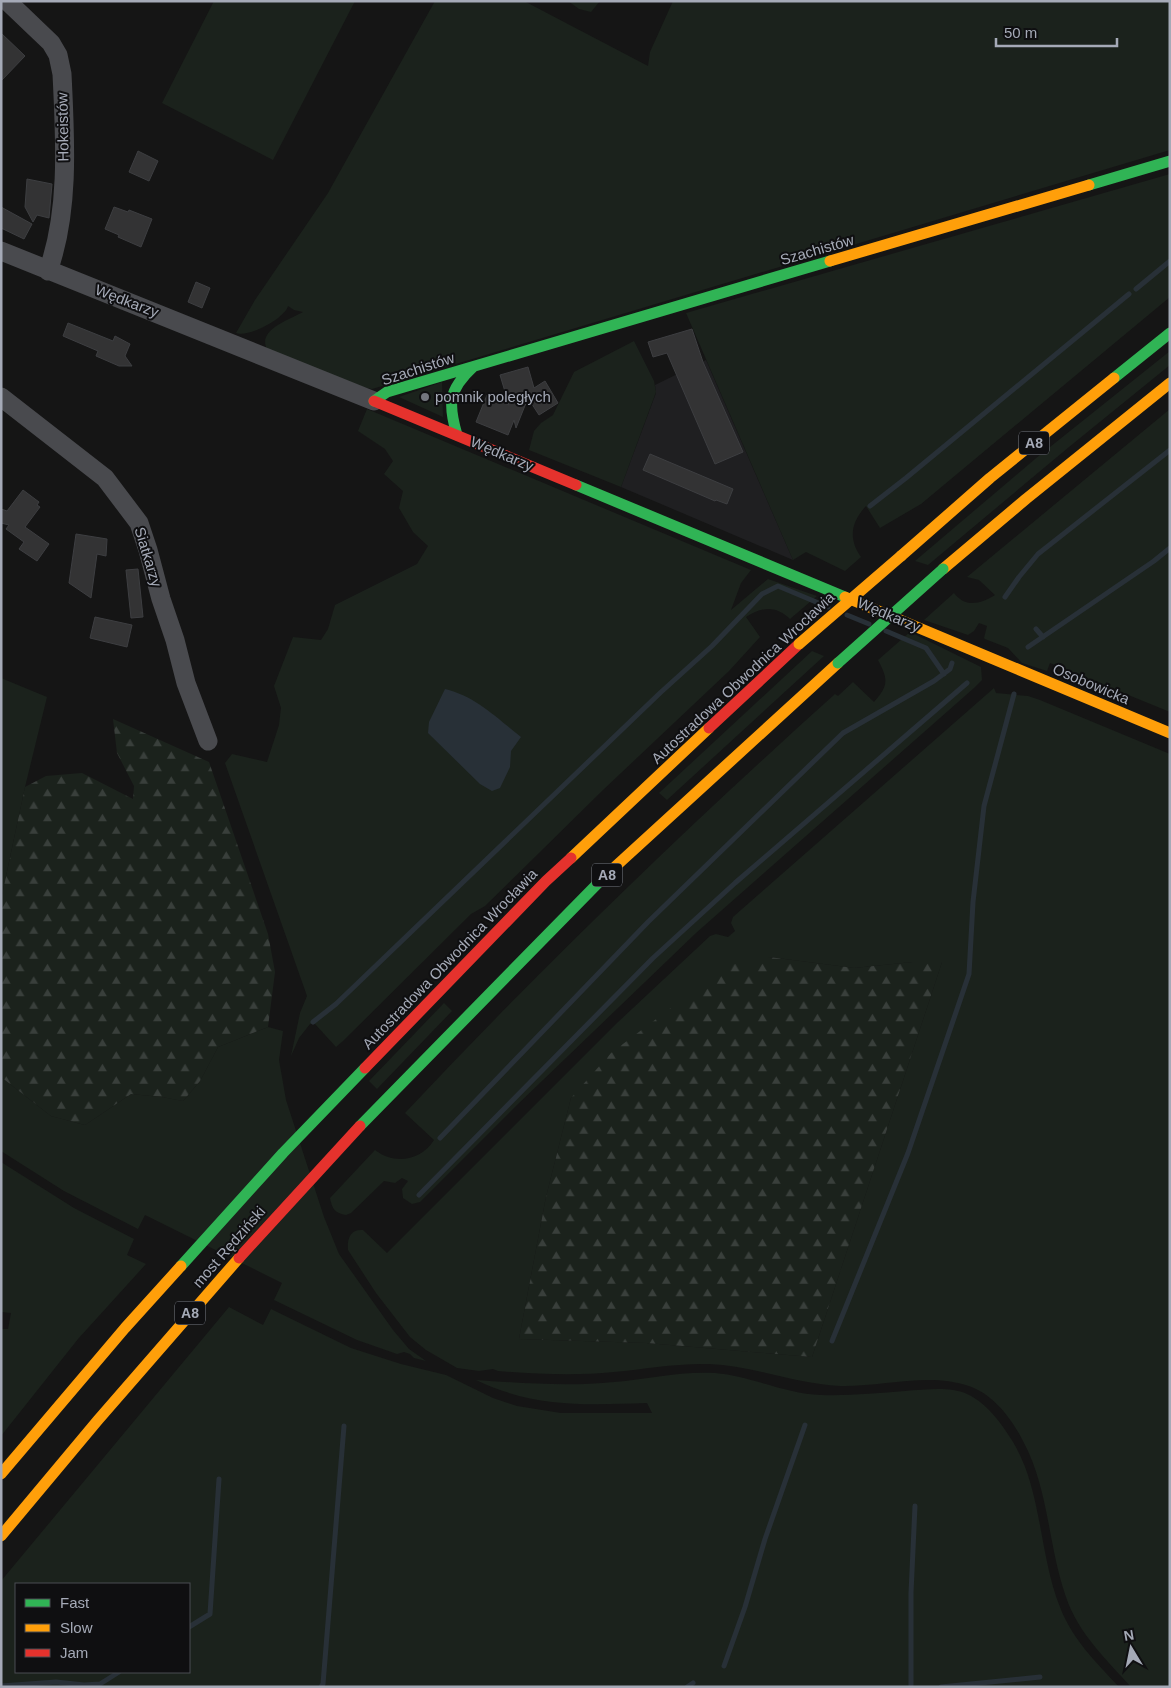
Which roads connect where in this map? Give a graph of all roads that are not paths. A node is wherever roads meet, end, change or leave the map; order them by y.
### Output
1 (8, 1) edge
2 (1170, 161) edge
3 (1, 250) edge
4 (48, 271) junction
5 (1170, 333) edge
6 (473, 367) junction
7 (1170, 383) edge
8 (1, 397) edge
9 (374, 401) junction
10 (457, 435) junction
11 (1000, 662) joint
12 (1170, 733) edge
13 (208, 741) dead end
14 (360, 1073) joint
15 (1, 1474) edge
16 (1, 1536) edge

1 - 4 street, Hokeistów
2 - 6 main road, Szachistów
3 - 4 street, Wędkarzy
4 - 9 street, Wędkarzy
5 - 14 main road, Autostradowa Obwodnica Wrocławia / A8, bridge
6 - 9 main road, Szachistów
6 - 10 main road, Szachistów
7 - 16 main road, most Rędziński / A8, bridge
8 - 13 street, Siatkarzy
9 - 10 main road, Wędkarzy
10 - 11 main road, Wędkarzy
11 - 12 main road, Osobowicka
14 - 15 main road, most Rędziński / A8

